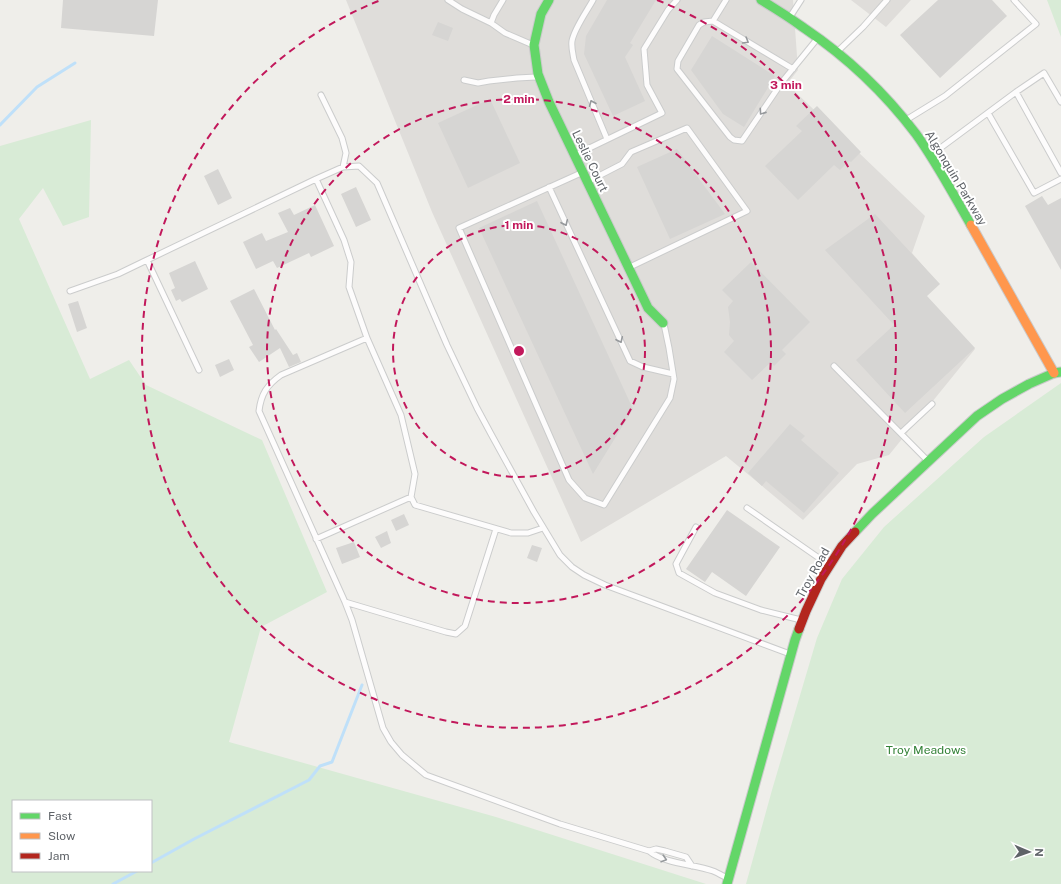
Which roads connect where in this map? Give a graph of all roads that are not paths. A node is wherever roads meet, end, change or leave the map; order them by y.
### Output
1 (448, 0) edge
2 (503, 0) edge
3 (549, 0) edge
4 (593, 0) edge
5 (677, 0) edge
6 (726, 0) edge
7 (760, 0) edge
8 (801, 0) edge
9 (887, 0) edge
10 (1014, 0) edge
11 (771, 3) edge
12 (789, 18) junction
13 (713, 20) junction
14 (491, 23) junction
15 (818, 37) junction
16 (534, 46) junction
17 (837, 52) junction
18 (793, 69) junction
19 (539, 77) junction
20 (464, 80) dead end
21 (1016, 92) junction
22 (322, 95) dead end
23 (1061, 102) edge
24 (988, 113) junction
25 (905, 120) junction
26 (607, 139) junction
27 (574, 155) junction
28 (931, 155) junction
29 (343, 167) junction
30 (582, 172) junction
31 (1061, 173) edge
32 (316, 179) junction
33 (1061, 179) edge
34 (587, 182) junction
35 (549, 187) junction
36 (147, 260) junction
37 (629, 268) junction
38 (70, 291) dead end
39 (663, 323) joint
40 (367, 338) junction
41 (834, 366) dead end
42 (199, 370) dead end
43 (1057, 373) edge
44 (673, 374) junction
45 (932, 404) dead end
46 (901, 433) junction
47 (928, 461) junction
48 (411, 497) junction
49 (746, 508) dead end
50 (543, 528) junction
51 (696, 528) dead end
52 (496, 529) junction
53 (316, 539) junction
54 (830, 566) junction
55 (345, 602) junction
56 (802, 620) junction
57 (791, 654) junction
58 (649, 851) junction
59 (692, 866) junction
60 (727, 881) edge

1 - 14 lane
2 - 14 lane
3 - 16 street, Leslie Court
26 -> 4 lane
5 - 26 lane
6 - 13 lane
7 - 11 street, Algonquin Parkway
8 - 12 lane
9 - 17 lane
10 - 25 lane
11 - 12 street, Algonquin Parkway
12 - 15 street, Algonquin Parkway
13 -> 18 lane
18 -> 13 lane
14 - 16 lane
15 - 17 street, Algonquin Parkway
15 - 18 lane
16 - 19 street, Leslie Court
17 - 25 street, Algonquin Parkway
19 - 20 lane
19 - 27 street, Leslie Court
21 - 23 lane
21 - 24 lane
21 - 31 lane
22 - 29 lane
24 - 28 lane
24 - 33 lane
25 - 28 street, Algonquin Parkway
26 - 27 lane
27 - 30 street, Leslie Court
28 - 43 street, Algonquin Parkway
29 - 32 lane
29 - 50 lane
30 - 34 street, Leslie Court
30 - 35 lane
32 - 36 lane
32 - 40 lane
34 - 37 street, Leslie Court
34 - 37 lane
35 -> 44 lane
35 - 44 lane
36 - 38 lane
36 - 42 lane
37 - 39 street, Leslie Court
39 - 44 lane
40 - 48 lane
40 - 53 lane
41 - 46 lane
43 - 47 street, Troy Road
45 - 46 lane
46 - 47 lane
47 - 54 street, Troy Road
48 - 52 lane
48 - 53 lane
49 - 54 lane
50 - 52 lane
50 - 57 lane
51 - 56 lane
52 - 55 lane
53 - 55 lane
54 - 56 street, Troy Road
55 - 58 lane
56 - 57 street, Troy Road
57 - 60 street, Troy Road
58 -> 59 lane
58 - 59 lane
59 - 60 lane

